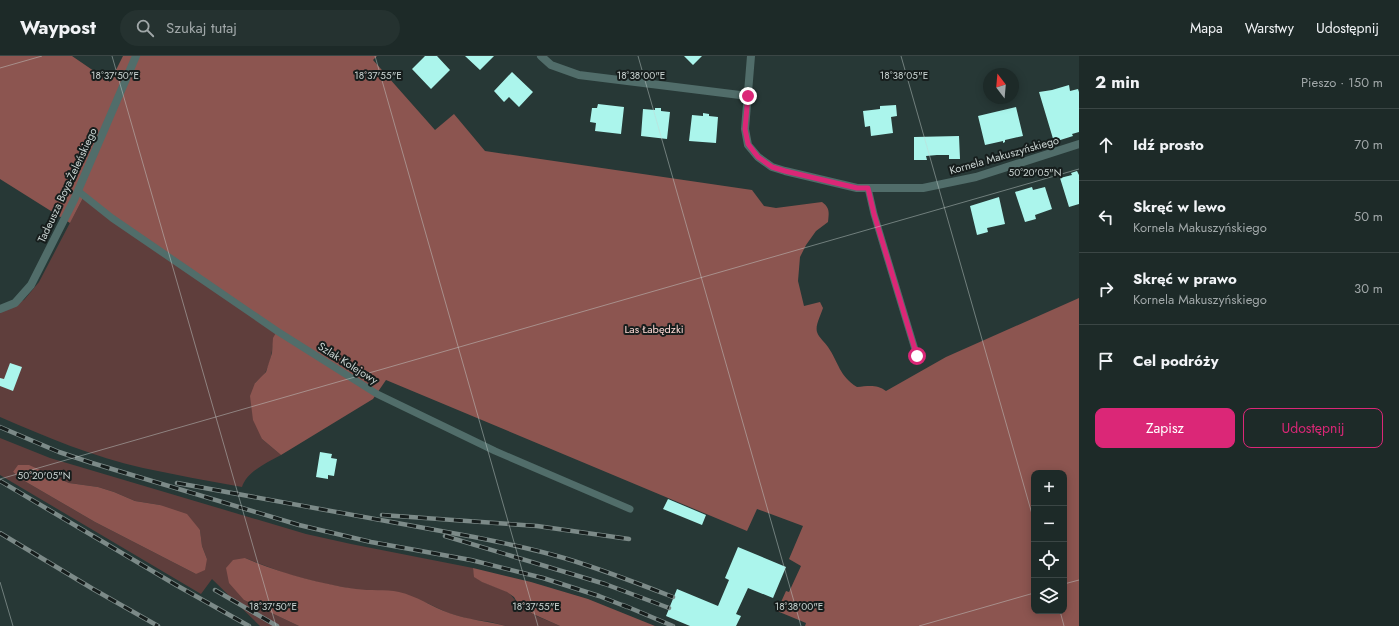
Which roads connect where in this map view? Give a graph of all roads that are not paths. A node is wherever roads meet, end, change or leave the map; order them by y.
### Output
1 (136, 56) edge
2 (541, 56) edge
3 (751, 56) edge
4 (748, 96) junction
5 (1079, 144) edge
6 (868, 188) junction
7 (78, 191) junction
8 (0, 309) edge
9 (917, 356) dead end
10 (630, 509) dead end

1 - 7 street, Tadeusza Boya-Żeleńskiego
2 - 4 street
3 - 4 street, Kornela Makuszyńskiego
4 - 6 street, Kornela Makuszyńskiego
5 - 6 street, Kornela Makuszyńskiego
6 - 9 lane
7 - 8 street, Tadeusza Boya-Żeleńskiego
7 - 10 lane, Szlak Kolejowy

